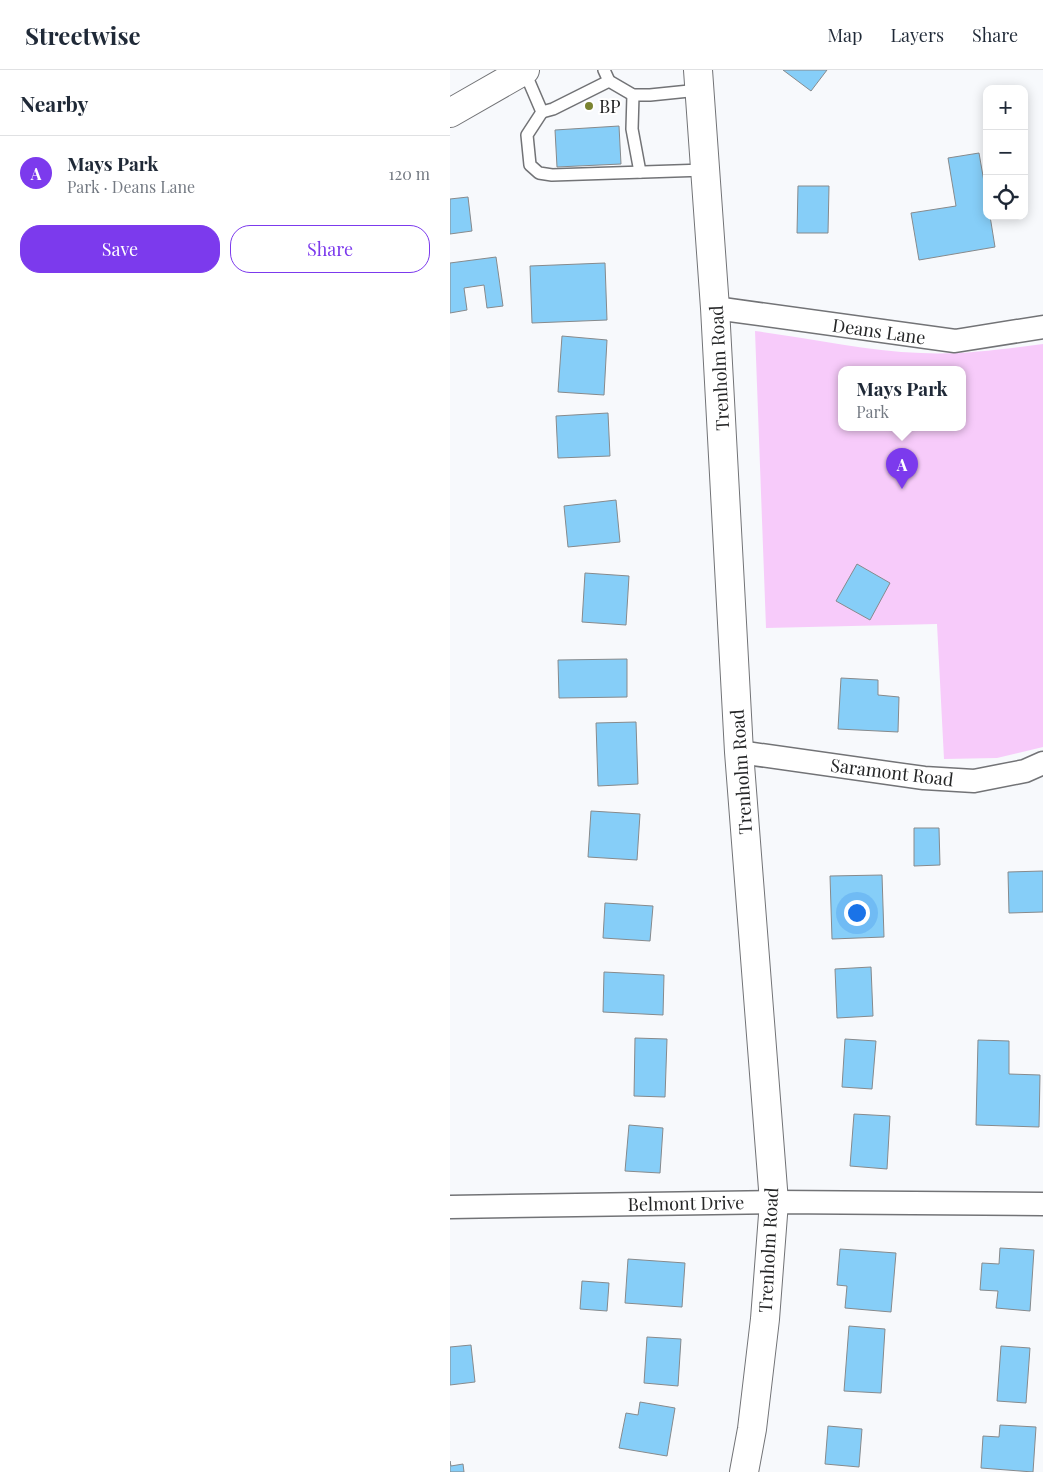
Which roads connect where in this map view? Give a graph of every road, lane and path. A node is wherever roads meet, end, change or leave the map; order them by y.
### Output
1 (524, 70) edge
2 (604, 70) edge
3 (699, 80) edge
4 (609, 81) junction
5 (633, 95) junction
6 (450, 112) edge
7 (542, 112) junction
8 (705, 170) junction
9 (640, 172) junction
10 (715, 308) junction
11 (1043, 327) edge
12 (739, 752) junction
13 (1043, 763) edge
14 (774, 1202) junction
15 (1043, 1204) edge
16 (450, 1207) edge
17 (744, 1472) edge

1 - 6 main road
1 - 7 lane
2 - 4 lane
3 - 5 lane
3 - 8 main road, Trenholm Road
4 - 5 lane
4 - 7 lane
5 - 9 lane
7 - 9 lane
8 - 9 lane
8 - 10 main road, Trenholm Road
10 - 11 street, Deans Lane
10 - 12 main road, Trenholm Road
12 - 13 street, Saramont Road
12 - 14 main road, Trenholm Road
14 - 15 street, Belmont Drive
14 - 16 street, Belmont Drive
14 - 17 main road, Trenholm Road

